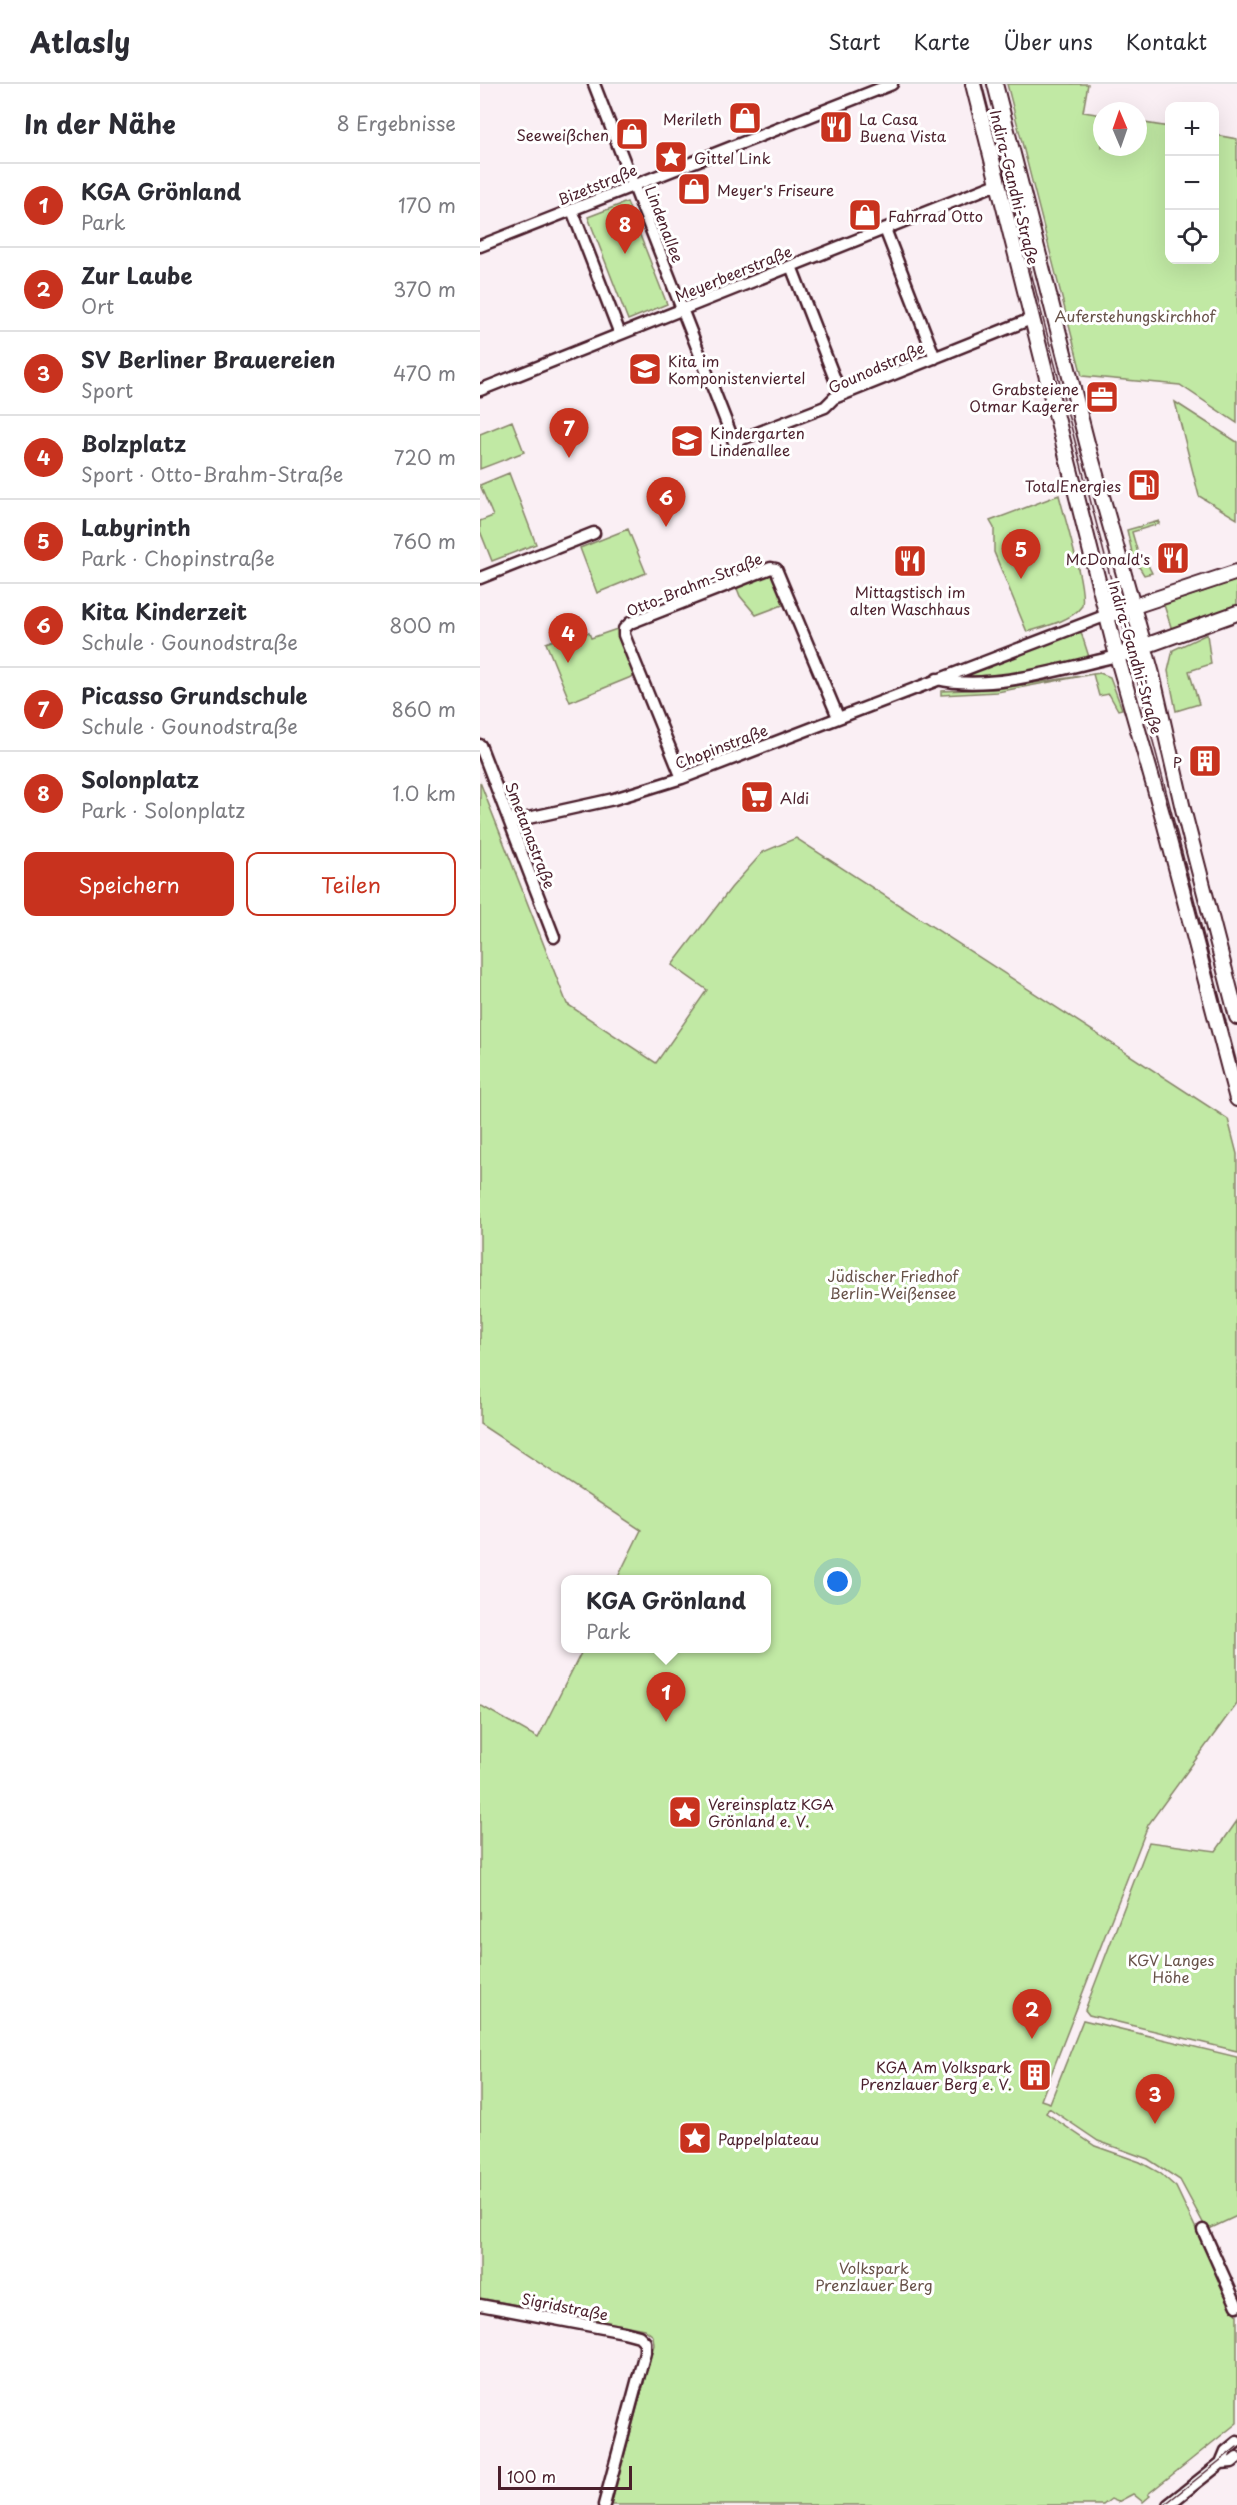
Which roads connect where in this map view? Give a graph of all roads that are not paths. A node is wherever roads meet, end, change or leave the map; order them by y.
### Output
1 (594, 84) edge
2 (892, 84) edge
3 (973, 84) edge
4 (995, 84) edge
5 (997, 184) junction
6 (634, 185) junction
7 (572, 210) junction
8 (885, 229) junction
9 (480, 246) edge
10 (791, 267) junction
11 (682, 310) junction
12 (1031, 319) junction
13 (620, 334) junction
14 (935, 358) junction
15 (480, 390) edge
16 (841, 395) junction
17 (734, 442) joint
18 (594, 533) dead end
19 (1237, 573) edge
20 (480, 578) edge
21 (1134, 607) junction
22 (1237, 613) edge
23 (1107, 615) junction
24 (1145, 646) junction
25 (1117, 656) junction
26 (937, 679) junction
27 (838, 717) junction
28 (480, 745) edge
29 (682, 778) junction
30 (1183, 809) junction
31 (1162, 814) junction
32 (510, 822) junction
33 (554, 937) dead end
34 (1237, 1017) edge
35 (1237, 1099) edge
36 (1203, 2230) dead end
37 (480, 2305) edge
38 (1237, 2306) edge
39 (1237, 2442) edge
40 (1237, 2458) edge
41 (1221, 2463) junction
42 (604, 2505) edge
43 (1168, 2505) edge

1 - 6 street, Lindenallee
2 - 6 street, Bizetstraße
3 - 5 main road, Indira-Gandhi-Straße
4 - 21 main road, Indira-Gandhi-Straße
5 - 8 street, Meyerbeerstraße
5 - 12 main road, Indira-Gandhi-Straße
6 - 7 street, Bizetstraße
6 - 11 street, Lindenallee
7 - 9 street, Bizetstraße
7 - 13 street
8 - 10 street, Meyerbeerstraße
8 - 14 street
10 - 11 street, Meyerbeerstraße
10 - 16 street
11 - 13 street, Meyerbeerstraße
11 - 17 street, Lindenallee
12 - 14 street, Gounodstraße
12 - 23 main road, Indira-Gandhi-Straße
13 - 15 street, Meyerbeerstraße
14 - 16 street, Gounodstraße
16 - 17 street, Gounodstraße
18 - 20 street
19 - 21 main road
21 - 23 main road
21 - 24 main road, Indira-Gandhi-Straße
22 - 24 main road
23 - 25 main road, Indira-Gandhi-Straße
23 - 26 street, Chopinstraße
24 - 25 main road
24 - 30 main road, Indira-Gandhi-Straße
25 - 26 street, Chopinstraße
25 - 31 main road, Indira-Gandhi-Straße
26 - 27 street, Chopinstraße
27 - 29 street, Chopinstraße
27 - 29 street, Otto-Brahm-Straße
28 - 32 street, Smetanastraße
29 - 32 street, Chopinstraße
30 - 31 main road
30 - 34 main road, Indira-Gandhi-Straße
31 - 35 main road, Indira-Gandhi-Straße
32 - 33 street, Smetanastraße
36 - 38 street
37 - 42 street, Sigridstraße
39 - 41 street
40 - 41 street
41 - 43 street

